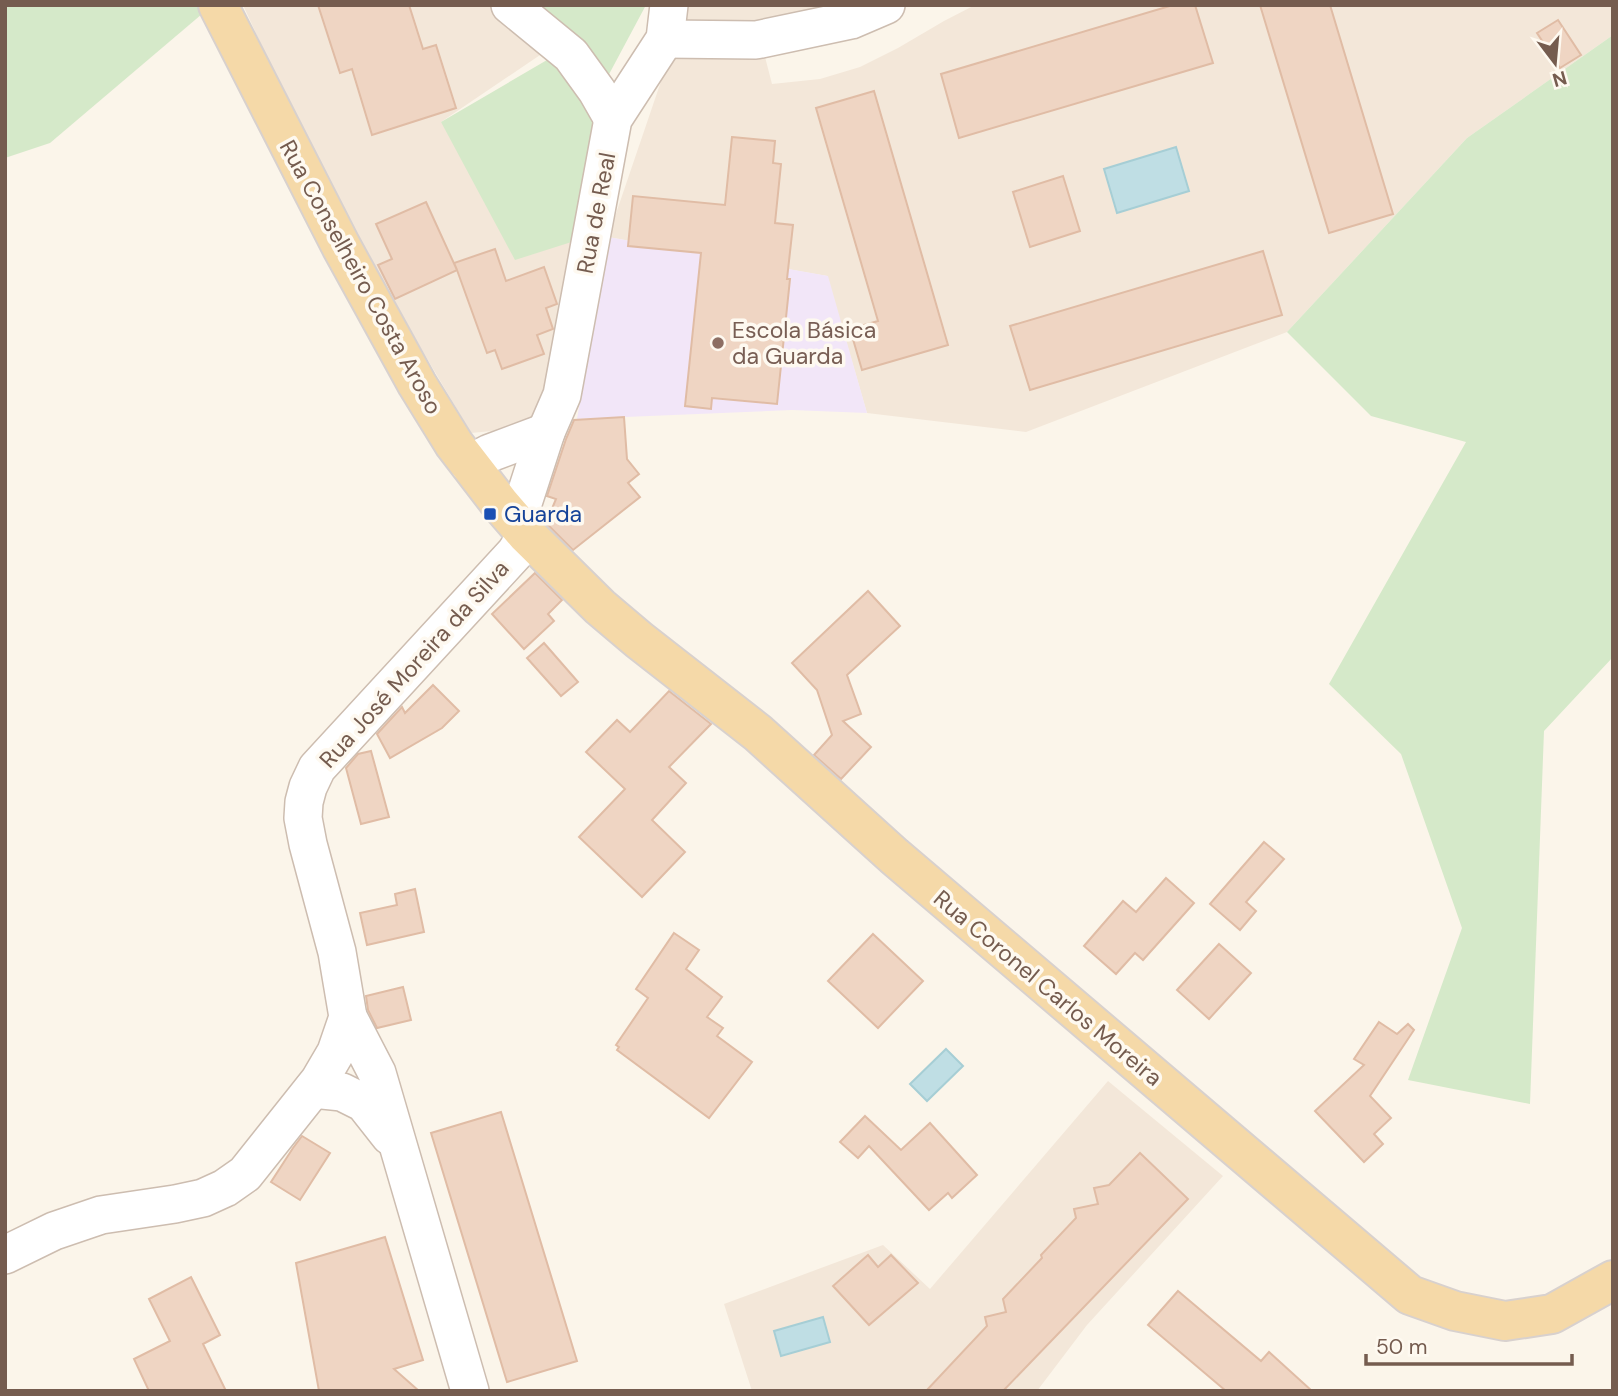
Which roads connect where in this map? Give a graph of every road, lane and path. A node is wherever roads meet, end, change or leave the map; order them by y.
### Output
1 (218, 5) edge
2 (510, 5) edge
3 (886, 5) edge
4 (667, 22) edge
5 (613, 119) junction
6 (547, 432) junction
7 (469, 464) junction
8 (520, 527) junction
9 (348, 1017) junction
10 (313, 1090) junction
11 (397, 1145) junction
12 (5, 1255) edge
13 (1613, 1280) edge
14 (470, 1391) edge

1 - 7 main road, Rua Conselheiro Costa Aroso
2 - 5 street
3 - 4 street
4 - 5 street, Rua de Real
5 - 6 street, Rua de Real
6 - 7 street
6 - 8 street, Rua de Real
7 - 8 main road, Rua Conselheiro Costa Aroso
8 - 9 street, Rua José Moreira da Silva
8 - 13 main road, Rua Coronel Carlos Moreira
9 - 10 street, Rua José Moreira da Silva
9 - 11 street
10 - 11 street
10 - 12 street, Rua José Moreira da Silva
11 - 14 street

